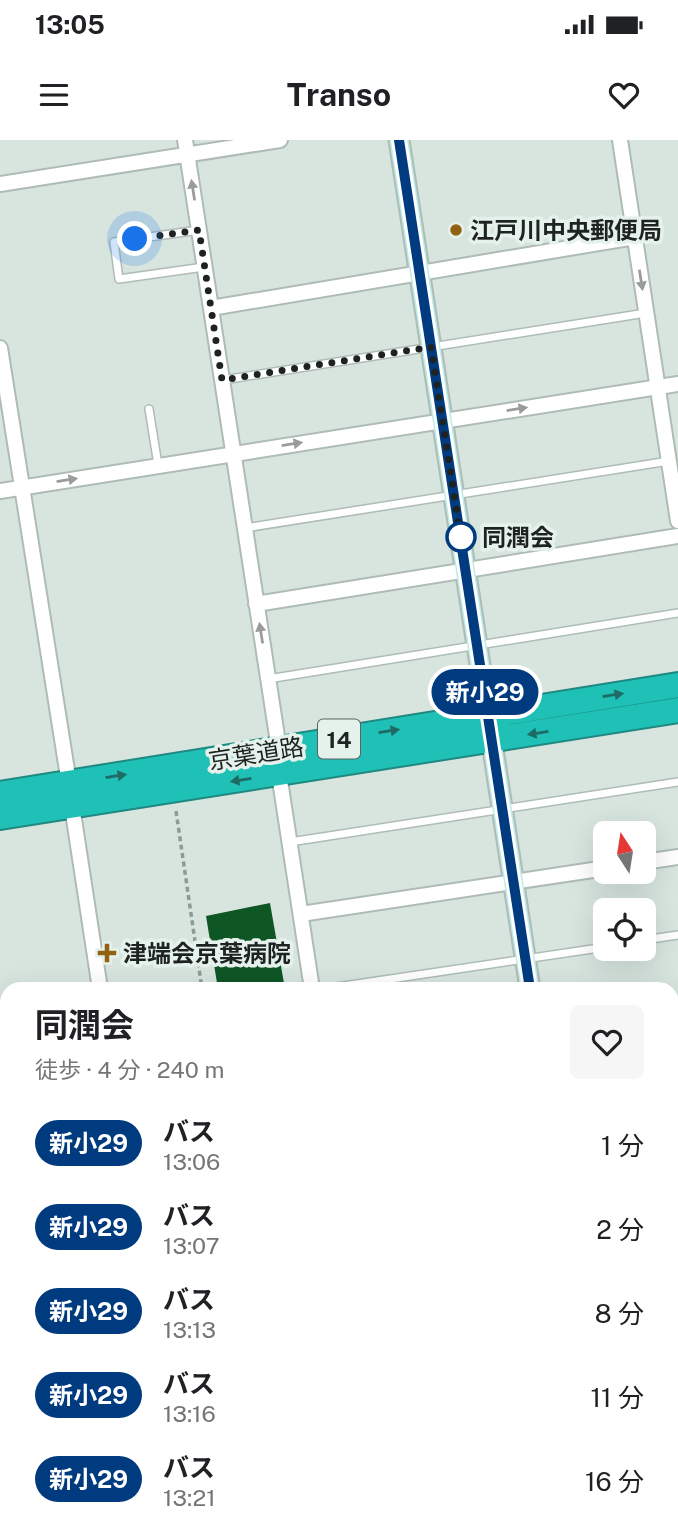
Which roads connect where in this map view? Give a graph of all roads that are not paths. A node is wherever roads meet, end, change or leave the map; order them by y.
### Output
1 (280, 140) edge
2 (399, 140) edge
3 (620, 140) edge
4 (186, 147) edge
5 (0, 184) edge
6 (199, 230) junction
7 (635, 237) junction
8 (205, 267) junction
9 (420, 273) junction
10 (211, 308) junction
11 (646, 313) junction
12 (431, 347) junction
13 (0, 348) edge
14 (222, 380) junction
15 (678, 384) edge
16 (658, 388) junction
17 (149, 409) dead end
18 (443, 421) junction
19 (233, 454) junction
20 (669, 461) junction
21 (158, 465) junction
22 (22, 487) junction
23 (0, 491) edge
24 (454, 495) junction
25 (678, 521) edge
26 (245, 528) junction
27 (678, 537) edge
28 (466, 570) junction
29 (256, 604) junction
30 (678, 613) edge
31 (478, 645) junction
32 (268, 679) junction
33 (678, 685) edge
34 (678, 710) edge
35 (488, 714) junction
36 (492, 740) junction
37 (279, 749) junction
38 (279, 775) junction
39 (678, 782) edge
40 (0, 794) edge
41 (70, 795) junction
42 (503, 808) junction
43 (0, 817) edge
44 (289, 842) junction
45 (678, 857) edge
46 (656, 860) edge
47 (593, 871) edge
48 (514, 883) junction
49 (300, 914) junction
50 (678, 935) edge
51 (656, 938) edge
52 (593, 949) edge
53 (526, 959) junction
54 (99, 982) edge
55 (311, 982) edge
56 (370, 982) edge
57 (529, 982) edge

1 - 4 street
2 - 9 street
3 - 7 street
4 - 5 street
6 -> 4 street
6 - 8 street
6 - 8 lane
7 - 9 street
7 -> 11 street
8 - 10 street
9 - 10 street
9 - 12 street
10 - 14 street
11 - 12 lane
11 - 16 street
12 - 14 lane
12 - 18 street
13 - 22 street
14 - 19 street
15 - 16 street
18 -> 16 street
16 - 20 street
17 - 21 lane
19 -> 18 street
18 - 24 street
19 - 21 street
19 - 26 street
20 - 24 lane
20 - 25 street
22 -> 21 street
22 - 23 street
22 - 41 street
24 - 26 lane
24 - 28 street
26 - 29 street
27 - 28 street
28 - 29 street
28 - 31 street
32 -> 29 street
30 - 31 lane
31 - 32 lane
31 - 35 street
32 - 37 street
35 -> 33 highway, 京葉道路 / 14
34 -> 36 highway, 京葉道路 / 14
35 - 36 street
37 -> 35 highway, 京葉道路 / 14
36 - 38 highway, 京葉道路 / 14
36 - 42 street
41 -> 37 highway, 京葉道路 / 14
38 -> 41 highway, 京葉道路 / 14
38 - 44 street
39 - 42 lane
40 - 41 highway, 京葉道路 / 14
41 - 43 highway, 京葉道路 / 14
41 - 54 street
42 - 44 lane
42 - 48 street
44 - 49 street
45 - 46 street
47 - 48 street
48 - 49 street
48 - 53 street
49 - 55 street
50 - 51 lane
52 - 53 lane
53 - 56 lane
53 - 57 street

